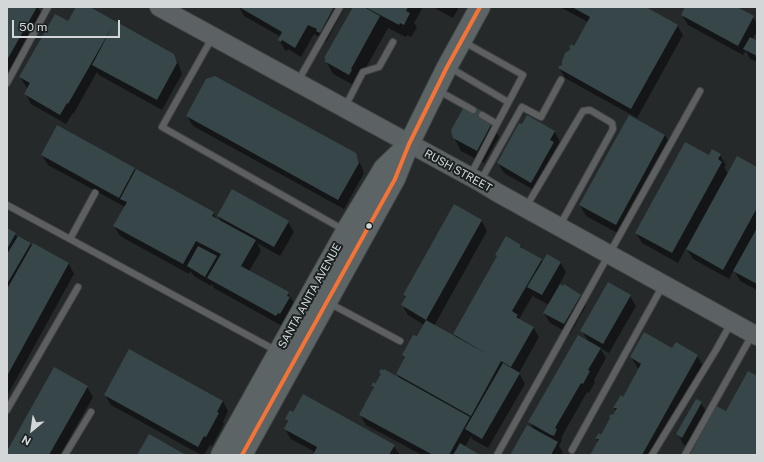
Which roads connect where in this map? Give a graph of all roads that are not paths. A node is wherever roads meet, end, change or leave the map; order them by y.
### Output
1 (48, 7) edge
2 (159, 7) edge
3 (340, 7) edge
4 (480, 7) edge
5 (213, 37) junction
6 (461, 40) junction
7 (393, 42) dead end
8 (447, 67) junction
9 (561, 80) dead end
10 (7, 83) edge
11 (297, 83) junction
12 (436, 90) junction
13 (700, 91) dead end
14 (508, 102) junction
15 (344, 108) junction
16 (473, 110) dead end
17 (482, 115) dead end
18 (497, 124) junction
19 (409, 144) junction
20 (475, 179) junction
21 (95, 193) dead end
22 (7, 205) edge
23 (526, 208) junction
24 (560, 227) junction
25 (346, 231) junction
26 (70, 239) junction
27 (609, 254) junction
28 (663, 284) junction
29 (78, 287) dead end
30 (327, 302) junction
31 (731, 322) junction
32 (755, 334) edge
33 (400, 341) dead end
34 (278, 352) junction
35 (7, 410) edge
36 (91, 412) dead end
37 (572, 450) dead end
38 (65, 455) edge
39 (221, 455) edge
40 (242, 455) edge
41 (497, 455) edge
42 (652, 455) edge
43 (685, 455) edge

1 - 10 lane
2 - 5 street, RUSH STREET
3 - 11 lane
4 - 6 main road, SANTA ANITA AVENUE
5 - 11 street, RUSH STREET
5 - 25 lane
6 - 8 main road, SANTA ANITA AVENUE
6 - 14 lane
7 - 15 lane
8 - 12 main road, SANTA ANITA AVENUE
8 - 14 lane
9 - 20 lane
11 - 15 street, RUSH STREET
12 - 16 lane
12 - 19 main road, SANTA ANITA AVENUE
13 - 27 lane
14 - 18 lane
15 - 19 street, RUSH STREET
17 - 18 lane
18 - 20 lane
19 - 20 street, RUSH STREET
19 - 25 main road, SANTA ANITA AVENUE
19 - 30 main road, SANTA ANITA AVENUE
20 - 23 street, RUSH STREET
21 - 26 lane
22 - 26 lane
23 - 24 street, RUSH STREET
23 - 24 lane
24 - 27 street, RUSH STREET
25 - 34 main road, SANTA ANITA AVENUE
26 - 34 lane
27 - 28 street, RUSH STREET
27 - 41 lane
28 - 31 street, RUSH STREET
28 - 37 lane
29 - 35 lane
30 - 33 lane
30 - 40 main road, SANTA ANITA AVENUE
31 - 32 street, RUSH STREET
31 - 42 lane
32 - 43 lane
34 - 39 main road, SANTA ANITA AVENUE
36 - 38 lane

